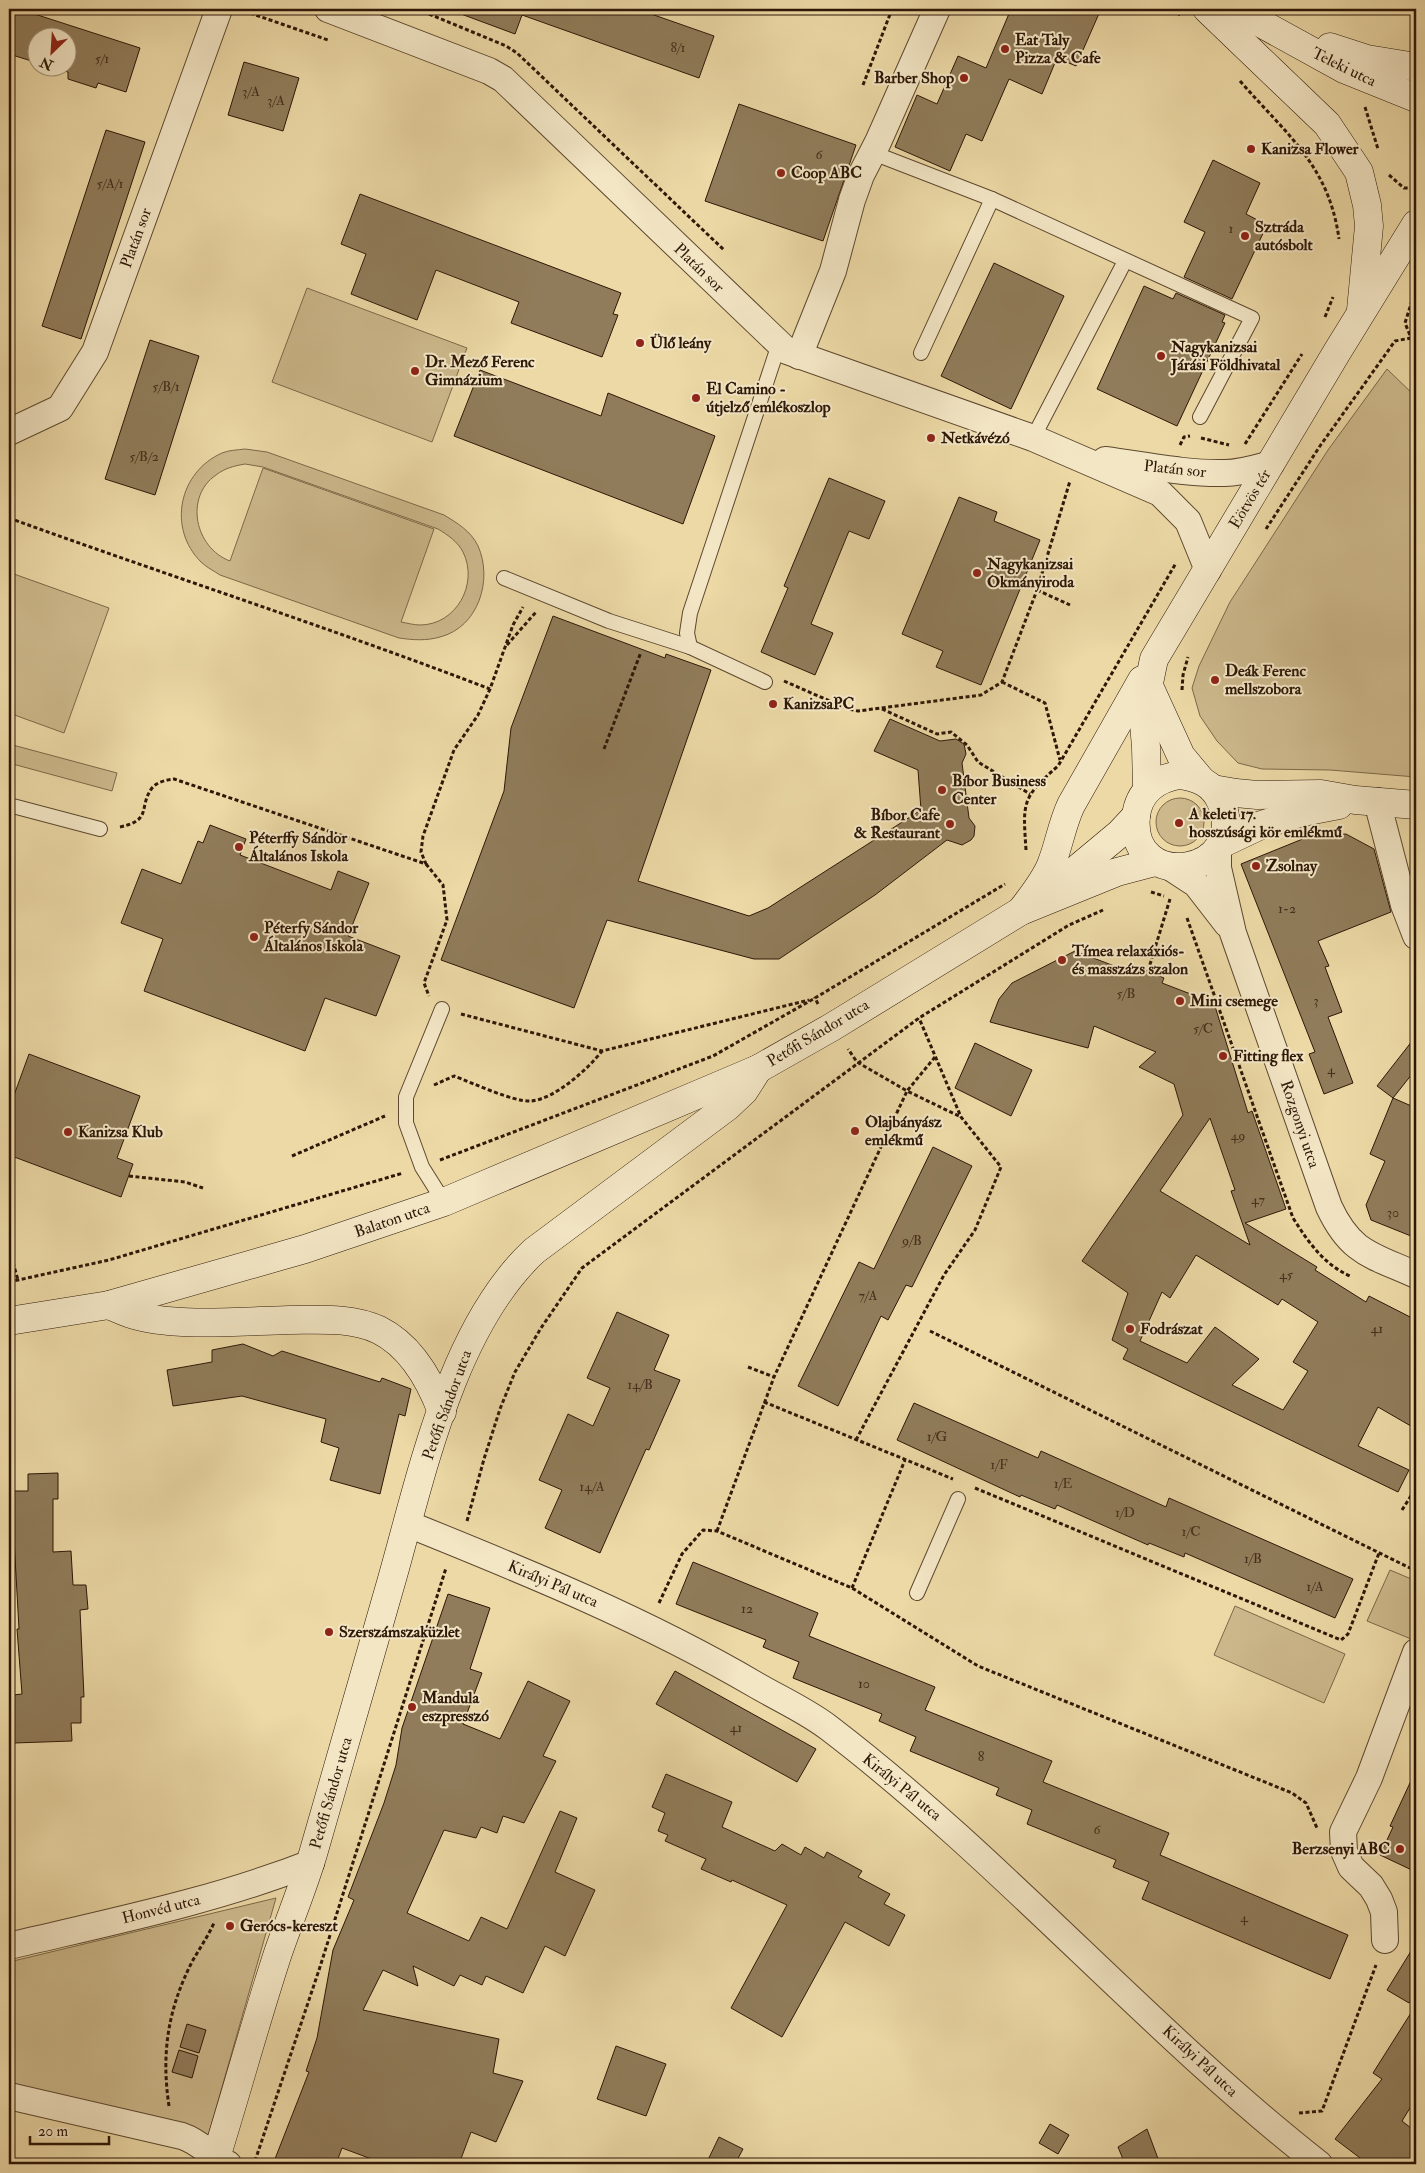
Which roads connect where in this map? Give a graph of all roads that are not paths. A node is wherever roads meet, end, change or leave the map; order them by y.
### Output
1 (219, 9) edge
2 (328, 9) edge
3 (937, 9) edge
4 (1207, 9) edge
5 (1235, 9) edge
6 (357, 14) edge
7 (1274, 30) junction
8 (1416, 67) edge
9 (1416, 98) edge
10 (873, 153) junction
11 (992, 199) junction
12 (1416, 224) edge
13 (1416, 245) edge
14 (1125, 261) junction
15 (1361, 315) junction
16 (789, 350) junction
17 (921, 354) dead end
18 (1200, 417) dead end
19 (9, 432) edge
20 (1033, 438) junction
21 (1271, 464) junction
22 (1075, 469) junction
23 (1208, 570) junction
24 (504, 578) road end
25 (690, 647) junction
26 (1154, 660) junction
27 (765, 682) dead end
28 (1149, 686) junction
29 (1207, 784) junction
30 (1147, 788) junction
31 (1366, 801) junction
32 (9, 805) edge
33 (1416, 805) edge
34 (1136, 816) junction
35 (100, 829) road end
36 (1220, 847) junction
37 (1163, 864) junction
38 (1029, 907) junction
39 (1233, 933) junction
40 (1416, 936) edge
41 (442, 1009) road end
42 (758, 1069) junction
43 (444, 1202) junction
44 (1416, 1275) edge
45 (109, 1306) junction
46 (9, 1321) edge
47 (442, 1412) junction
48 (958, 1499) dead end
49 (408, 1524) junction
50 (917, 1593) dead end
51 (1416, 1652) edge
52 (311, 1863) junction
53 (1385, 1940) road end
54 (9, 1946) edge
55 (9, 2096) edge
56 (220, 2162) edge
57 (1319, 2164) edge

1 - 19 street, Platán sor
2 - 6 street, Platán sor
3 - 10 street
4 - 15 street
5 - 7 street, Teleki utca
6 - 16 street, Platán sor
7 - 8 street, Teleki utca
7 - 9 street, Teleki utca
10 - 11 lane
10 - 16 street
11 - 14 lane
11 - 17 lane
12 - 15 street, Eötvös tér
13 - 15 street, Eötvös tér
14 - 18 lane
14 - 20 lane
15 - 21 street, Eötvös tér
16 - 20 street, Platán sor
16 - 25 lane
20 - 22 street, Platán sor
21 - 22 street, Platán sor
21 - 23 street, Eötvös tér
22 - 23 street, Platán sor
23 - 26 street, Eötvös tér
24 - 25 lane
25 - 27 lane
26 - 28 street, Eötvös tér
26 - 38 street
28 - 29 street
28 - 30 street, Eötvös tér
29 - 30 street
29 - 31 street
29 - 36 street
30 - 34 street
31 - 33 street
31 - 36 street
31 - 40 street
32 - 35 lane
34 - 37 street
34 - 38 street, Petőfi Sándor utca
36 - 37 street
36 - 39 street, Rozgonyi utca
37 - 38 street, Petőfi Sándor utca
37 - 39 street, Rozgonyi utca
38 - 42 street, Petőfi Sándor utca
39 - 44 street, Rozgonyi utca
41 - 43 lane
42 - 43 street, Balaton utca
42 - 47 street, Petőfi Sándor utca
43 - 45 street, Balaton utca
45 - 46 street, Balaton utca
45 - 47 street
47 - 49 street, Petőfi Sándor utca
48 - 50 lane
49 - 52 street, Petőfi Sándor utca
49 - 57 street, Királyi Pál utca
51 - 53 street
52 - 54 street, Honvéd utca
52 - 56 street, Petőfi Sándor utca
55 - 56 street

